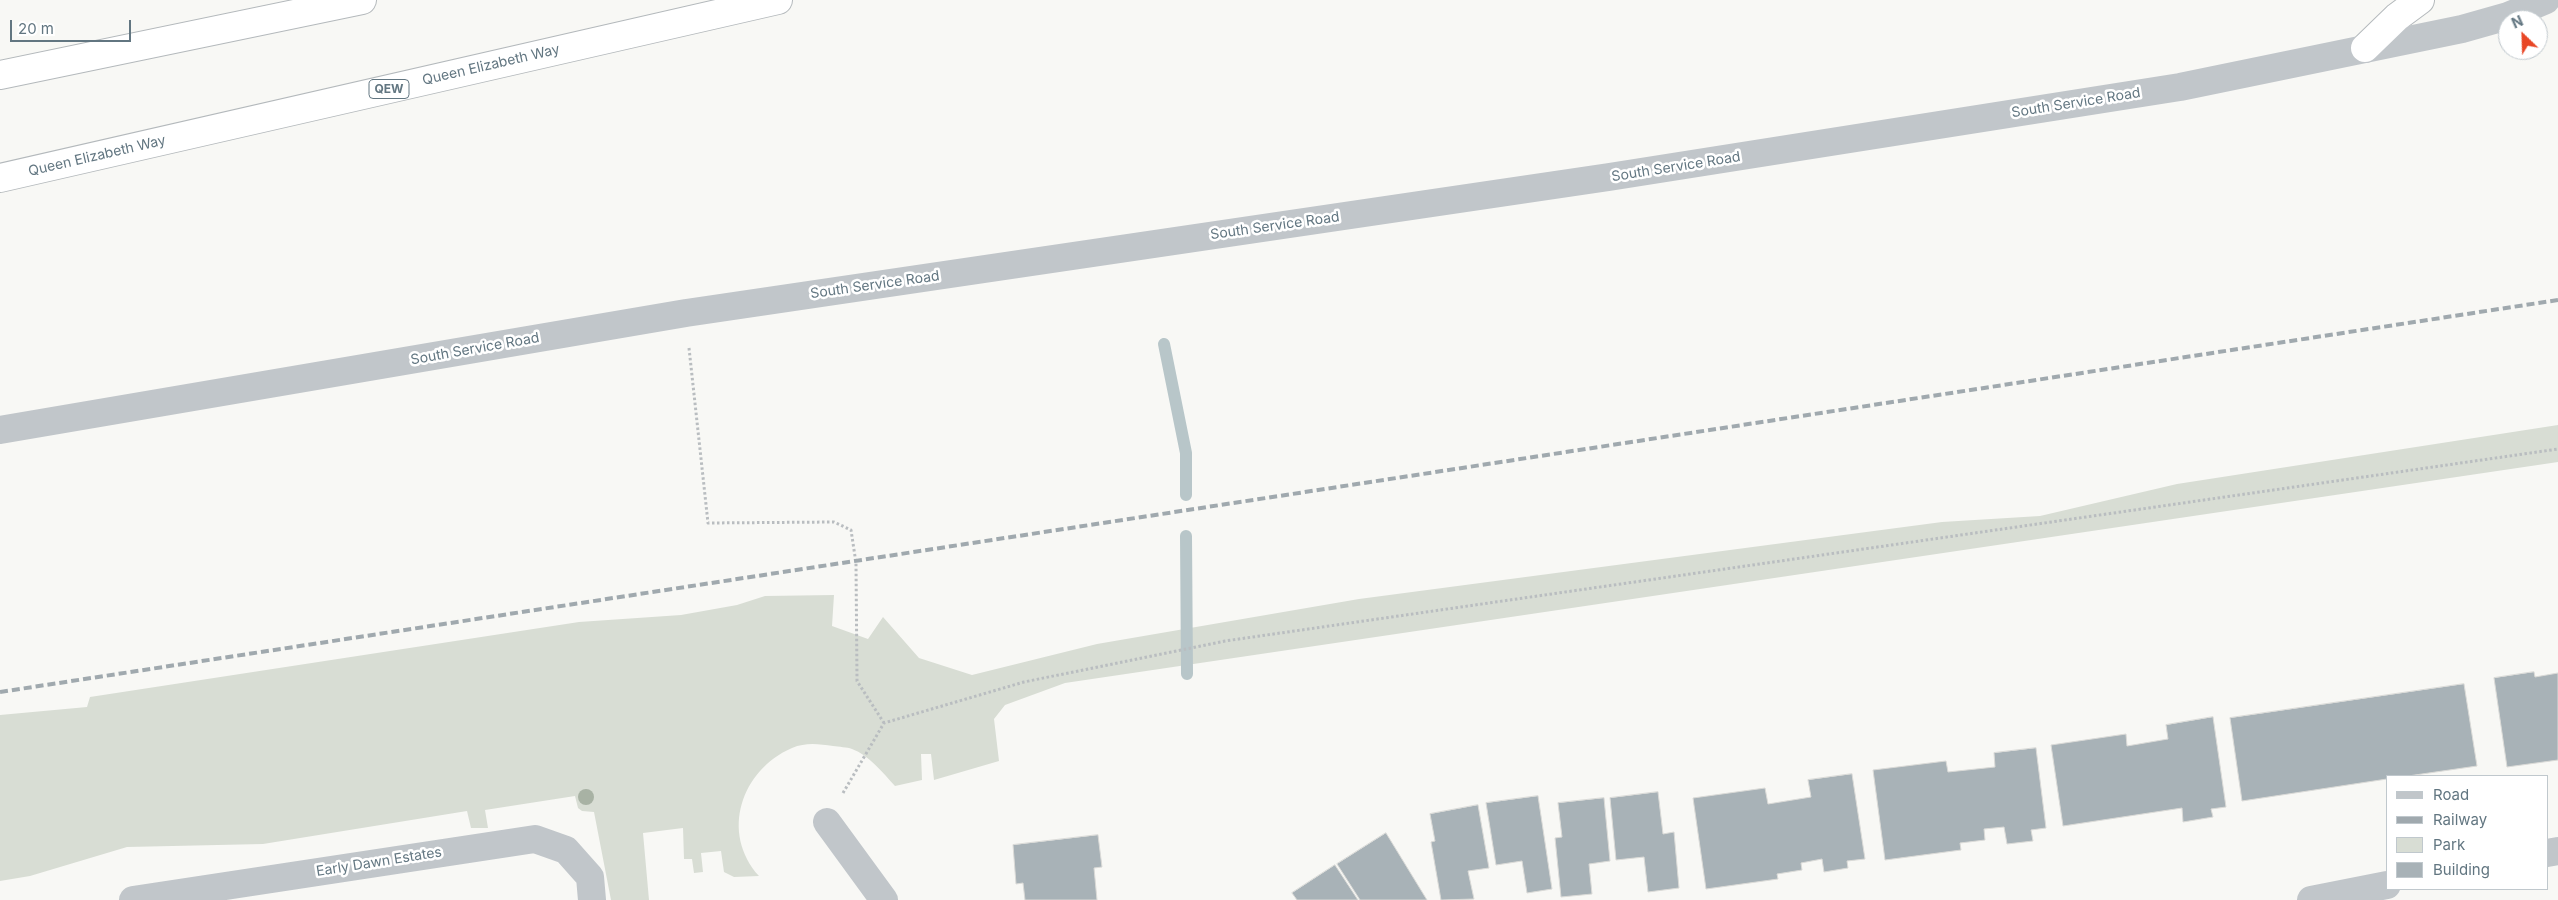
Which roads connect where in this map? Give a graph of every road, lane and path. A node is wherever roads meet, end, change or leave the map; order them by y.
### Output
1 (362, 0) edge
2 (778, 0) edge
3 (2420, 0) edge
4 (2546, 0) edge
5 (2365, 48) junction
6 (0, 75) edge
7 (0, 178) edge
8 (686, 313) junction
9 (0, 430) edge
10 (2558, 449) edge
11 (884, 723) junction
12 (826, 822) joint
13 (2386, 885) edge
14 (133, 900) edge
15 (592, 900) edge
16 (884, 900) edge
17 (2311, 900) edge

1 - 6 highway
2 - 7 highway, Queen Elizabeth Way / QEW
3 - 5 highway
4 - 5 street, South Service Road
5 - 8 street, South Service Road
8 - 9 street, South Service Road
8 - 11 path
10 - 11 path
11 - 12 path
12 - 16 street
13 - 17 street
14 - 15 street, Early Dawn Estates

